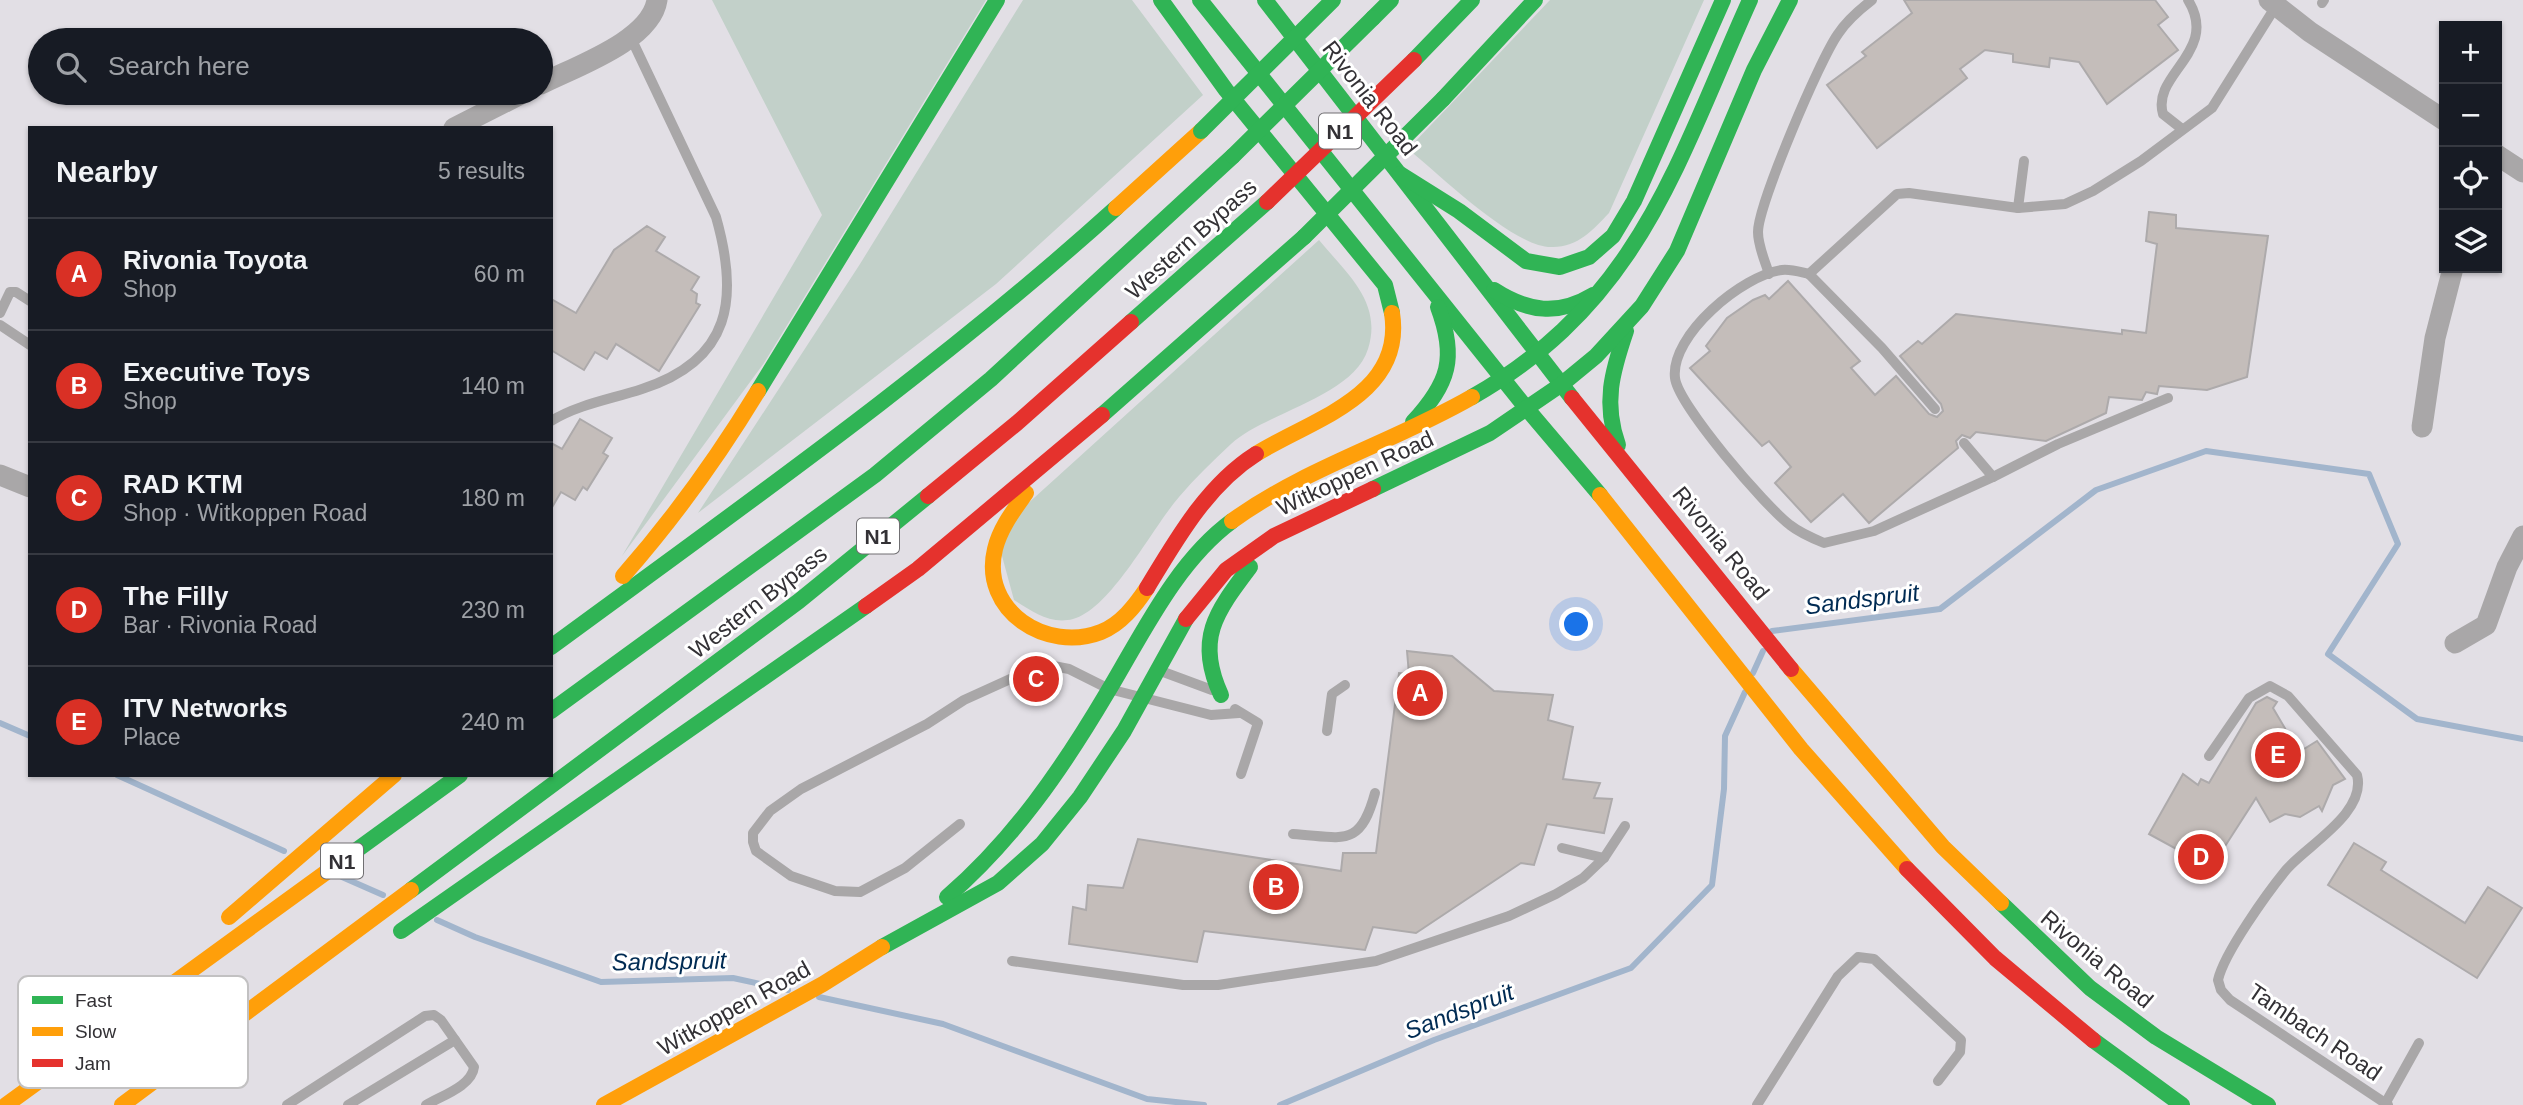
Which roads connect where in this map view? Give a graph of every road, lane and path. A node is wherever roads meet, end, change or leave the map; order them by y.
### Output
1 (657, 0) edge
2 (997, 0) edge
3 (1161, 0) edge
4 (1200, 0) edge
5 (1265, 0) edge
6 (1333, 0) edge
7 (1391, 0) edge
8 (1472, 0) edge
9 (1535, 0) edge
10 (1723, 0) edge
11 (1750, 0) edge
12 (1790, 0) edge
13 (1872, 0) edge
14 (2188, 0) edge
15 (2272, 3) edge
16 (631, 38) junction
17 (553, 78) edge
18 (499, 105) edge
19 (2439, 117) edge
20 (458, 126) edge
21 (2182, 129) junction
22 (2502, 158) edge
23 (2024, 161) dead end
24 (2523, 172) edge
25 (1400, 174) junction
26 (2018, 208) junction
27 (2452, 273) edge
28 (1769, 274) junction
29 (1809, 274) junction
30 (1483, 282) junction
31 (1428, 284) junction
32 (1607, 286) junction
33 (28, 300) edge
34 (0, 313) edge
35 (1630, 321) junction
36 (0, 325) edge
37 (28, 344) edge
38 (1537, 355) junction
39 (1505, 380) junction
40 (1562, 384) junction
41 (2168, 398) dead end
42 (1527, 409) junction
43 (1935, 409) dead end
44 (553, 420) edge
45 (2422, 427) dead end
46 (1401, 434) junction
47 (1964, 443) dead end
48 (1056, 452) junction
49 (1622, 456) junction
50 (0, 475) edge
51 (1993, 477) junction
52 (28, 486) edge
53 (1274, 536) junction
54 (2523, 536) edge
55 (553, 637) edge
56 (2455, 643) dead end
57 (553, 646) edge
58 (1134, 667) junction
59 (1099, 673) dead end
60 (1087, 676) junction
61 (1345, 685) dead end
62 (1109, 689) junction
63 (1141, 695) junction
64 (1221, 695) junction
65 (553, 710) edge
66 (1239, 713) junction
67 (1327, 731) dead end
68 (2209, 757) dead end
69 (1241, 774) dead end
70 (392, 777) edge
71 (457, 777) edge
72 (1375, 793) dead end
73 (960, 824) dead end
74 (1625, 826) dead end
75 (1293, 834) dead end
76 (1562, 848) dead end
77 (1604, 859) junction
78 (215, 928) dead end
79 (384, 943) dead end
80 (881, 948) junction
81 (184, 955) dead end
82 (1012, 961) dead end
83 (159, 976) edge
84 (185, 976) edge
85 (248, 1012) edge
86 (455, 1040) junction
87 (2419, 1043) dead end
88 (1938, 1082) dead end
89 (26, 1088) edge
90 (30, 1088) edge
91 (145, 1088) edge
92 (2386, 1104) edge
93 (6, 1105) edge
94 (122, 1105) edge
95 (287, 1105) edge
96 (348, 1105) edge
97 (426, 1105) edge
98 (604, 1105) edge
99 (1757, 1105) edge
100 (2182, 1105) edge
101 (2268, 1105) edge

1 - 16 street
2 - 55 main road
3 - 48 main road
4 - 31 main road
5 - 25 main road, Rivonia Road
6 - 57 main road, bridge
7 - 65 main road, Western Bypass / N1, bridge
8 - 85 main road, Western Bypass / N1, bridge
9 - 48 main road, bridge
10 - 25 main road
11 - 32 main road, Witkoppen Road
12 - 35 main road, Witkoppen Road
13 - 28 lane
14 - 21 lane
15 - 19 street
15 - 21 lane
16 - 17 street
16 - 44 lane
18 - 20 street
21 - 26 lane
22 - 24 street
23 - 26 lane
25 - 30 main road, Rivonia Road
26 - 29 lane
27 - 45 street
28 - 29 lane
28 - 51 lane
29 - 43 lane
30 - 32 main road
30 - 38 main road, Rivonia Road
31 - 39 main road
31 - 46 main road
32 - 38 main road, Witkoppen Road
33 - 34 lane
35 - 40 main road, Witkoppen Road
35 - 49 main road
36 - 37 lane
38 - 39 main road, Witkoppen Road
38 - 40 main road, Rivonia Road
39 - 42 main road
39 - 46 main road, Witkoppen Road
40 - 42 main road, Witkoppen Road
40 - 49 main road, Rivonia Road
41 - 51 lane
42 - 53 main road, Witkoppen Road
42 - 100 main road
46 - 58 main road, Witkoppen Road
47 - 51 lane
48 - 79 main road
49 - 101 main road, Rivonia Road
50 - 52 street
53 - 58 main road, Witkoppen Road
53 - 64 main road
54 - 56 street
58 - 62 main road, Witkoppen Road
58 - 63 main road, Witkoppen Road
58 - 64 lane
59 - 60 lane
60 - 62 lane
60 - 73 lane
61 - 67 lane
62 - 63 lane
62 - 80 main road, Witkoppen Road
63 - 66 lane
63 - 80 main road, Witkoppen Road
64 - 66 lane
66 - 69 lane
68 - 92 lane, Tambach Road
70 - 78 main road
71 - 84 main road, N1
72 - 75 lane
74 - 77 lane
76 - 77 lane
77 - 82 lane
80 - 98 main road, Witkoppen Road
81 - 83 main road
86 - 95 lane
86 - 96 lane
86 - 97 lane
87 - 92 lane
88 - 99 lane
89 - 93 main road
90 - 93 main road, N1
91 - 94 main road, Western Bypass / N1, bridge

